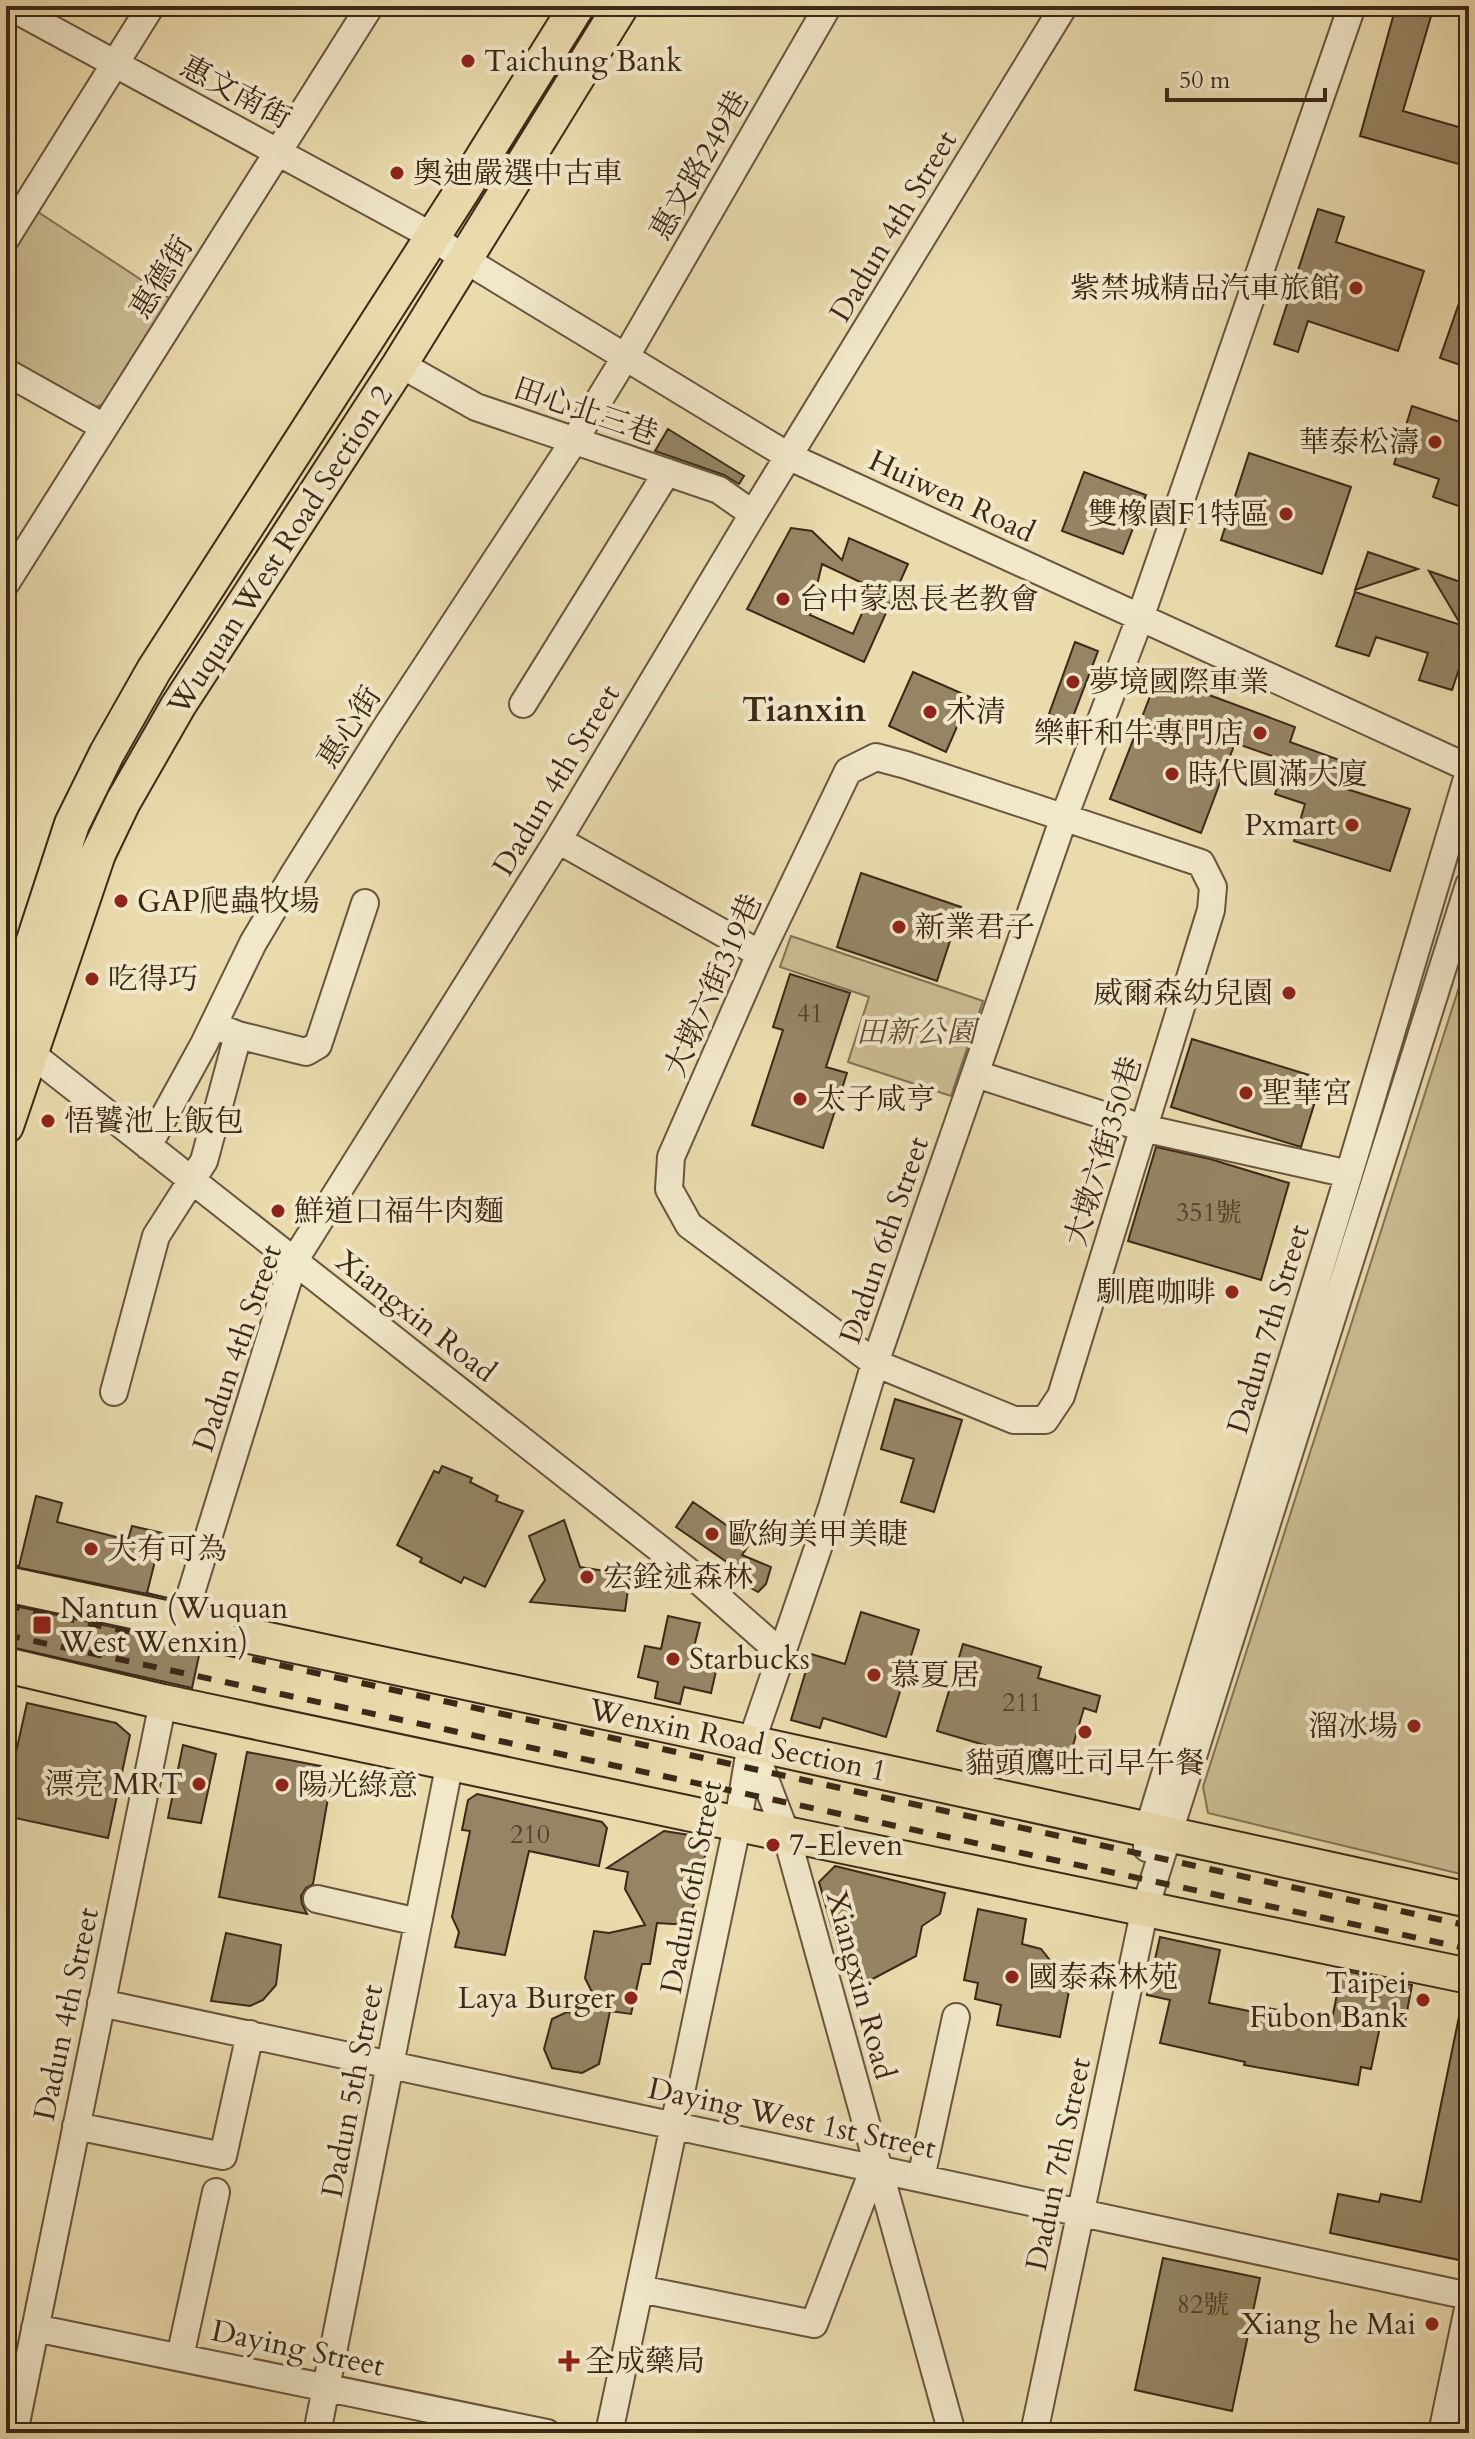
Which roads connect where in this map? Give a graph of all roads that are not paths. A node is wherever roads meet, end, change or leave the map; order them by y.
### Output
1 (9, 6) edge
2 (151, 6) edge
3 (370, 6) edge
4 (577, 6) edge
5 (621, 6) edge
6 (828, 6) edge
7 (1064, 6) edge
8 (1352, 6) edge
9 (114, 63) junction
10 (278, 151) junction
11 (432, 236) junction
12 (6, 238) edge
13 (464, 259) junction
14 (626, 356) junction
15 (400, 364) junction
16 (6, 372) edge
17 (104, 427) junction
18 (574, 441) junction
19 (790, 457) junction
20 (667, 472) junction
21 (753, 514) junction
22 (9, 573) edge
23 (1140, 618) junction
24 (523, 704) dead end
25 (1469, 770) edge
26 (1064, 817) junction
27 (558, 840) junction
28 (1469, 885) edge
29 (365, 903) dead end
30 (760, 954) junction
31 (212, 1024) junction
32 (6, 1029) edge
33 (238, 1035) junction
34 (31, 1055) junction
35 (976, 1074) junction
36 (6, 1126) edge
37 (1143, 1128) junction
38 (148, 1146) junction
39 (1349, 1174) junction
40 (191, 1179) junction
41 (294, 1261) junction
42 (875, 1363) junction
43 (114, 1392) dead end
44 (6, 1584) edge
45 (182, 1622) junction
46 (782, 1654) junction
47 (6, 1665) edge
48 (163, 1702) junction
49 (751, 1743) junction
50 (450, 1762) junction
51 (738, 1822) junction
52 (1158, 1832) junction
53 (786, 1834) junction
54 (317, 1899) dead end
55 (1469, 1900) edge
56 (1145, 1908) junction
57 (418, 1922) junction
58 (1469, 1976) edge
59 (101, 2003) junction
60 (956, 2017) dead end
61 (250, 2034) junction
62 (390, 2064) junction
63 (674, 2125) junction
64 (76, 2126) junction
65 (876, 2169) junction
66 (921, 2178) junction
67 (216, 2192) dead end
68 (1081, 2212) junction
69 (640, 2289) junction
70 (1469, 2296) edge
71 (1469, 2304) edge
72 (35, 2328) junction
73 (180, 2357) junction
74 (1462, 2372) edge
75 (326, 2386) junction
76 (14, 2433) edge
77 (317, 2433) edge
78 (547, 2433) edge
79 (609, 2433) edge
80 (952, 2433) edge
81 (1034, 2433) edge
82 (1442, 2433) edge

1 - 9 street, 惠文南街
2 - 9 street
3 - 10 street, 惠德街
4 - 11 main road, Wuquan West Road Section 2
5 - 13 main road, Wuquan West Road Section 2
6 - 14 street, 惠文路249巷
7 - 19 street, Dadun 4th Street
8 - 23 street, Dadun 6th Street
9 - 10 street, 惠文南街
9 - 12 street
10 - 11 street, 惠文南街
10 - 17 street, 惠德街
11 - 13 street, Huiwen Road
11 - 32 main road, Wuquan West Road Section 2
13 - 14 street, Huiwen Road
13 - 15 main road, Wuquan West Road Section 2
14 - 18 street, 惠心街
14 - 19 street, Huiwen Road
15 - 18 street, 田心北三巷
15 - 34 main road, Wuquan West Road Section 2
16 - 17 street
17 - 22 street, 惠德街
18 - 20 street, 田心北三巷
18 - 31 street, 惠心街
19 - 21 street, Dadun 4th Street
19 - 23 street, Huiwen Road
20 - 21 street, 田心北三巷
20 - 24 street
21 - 27 street, Dadun 4th Street
23 - 25 street, Huiwen Road
23 - 26 street, Dadun 6th Street
25 - 39 street, Dadun 7th Street
26 - 30 street, 大墩六街319巷
26 - 35 street, Dadun 6th Street
26 - 37 street, 大墩六街350巷
27 - 30 street
27 - 41 street, Dadun 4th Street
28 - 52 street, Dadun 7th Street
29 - 33 street
30 - 42 street, 大墩六街319巷
31 - 33 street
31 - 38 street, 惠心街
32 - 34 street, Xiangxin Road
33 - 40 street
34 - 36 main road, Wuquan West Road Section 2
34 - 38 street, Xiangxin Road
35 - 37 street
35 - 42 street, Dadun 6th Street
37 - 39 street
37 - 42 street, 大墩六街350巷
38 - 40 street, Xiangxin Road
39 - 52 street, Dadun 7th Street
40 - 41 street, Xiangxin Road
40 - 43 street
41 - 45 street, Dadun 4th Street
41 - 46 street, Xiangxin Road
42 - 46 street, Dadun 6th Street
44 - 45 main road, Wenxin Road Section 1
45 - 49 main road, Wenxin Road Section 1
46 - 49 street, Dadun 6th Street
47 - 48 main road
48 - 50 main road
48 - 59 street, Dadun 4th Street
49 - 51 street, Dadun 6th Street
49 - 52 main road, Wenxin Road Section 1
49 - 53 street, Xiangxin Road
50 - 51 main road
50 - 57 street, Dadun 5th Street
51 - 53 main road
51 - 63 street, Dadun 6th Street
52 - 55 main road, Wenxin Road Section 1
52 - 56 street, Dadun 7th Street
53 - 56 main road
53 - 65 street, Xiangxin Road
54 - 57 street
56 - 58 main road
56 - 68 street, Dadun 7th Street
57 - 62 street, Dadun 5th Street
59 - 61 street, Daying West 1st Street
59 - 64 street, Dadun 4th Street
60 - 66 street
61 - 62 street, Daying West 1st Street
61 - 64 street
62 - 63 street, Daying West 1st Street
62 - 75 street, Dadun 5th Street
63 - 65 street, Daying West 1st Street
63 - 69 street, Dadun 6th Street
64 - 72 street, Dadun 4th Street
65 - 66 street, Daying West 1st Street
65 - 69 street
65 - 80 street, Xiangxin Road
66 - 68 street, Daying West 1st Street
67 - 73 street
68 - 70 street, Daying West 1st Street
68 - 81 street, Dadun 7th Street
69 - 79 street, Dadun 6th Street
71 - 74 street
72 - 73 street, Daying Street
72 - 76 street, Dadun 4th Street
73 - 75 street, Daying Street
74 - 82 street
75 - 77 street, Dadun 5th Street
75 - 78 street, Daying Street

